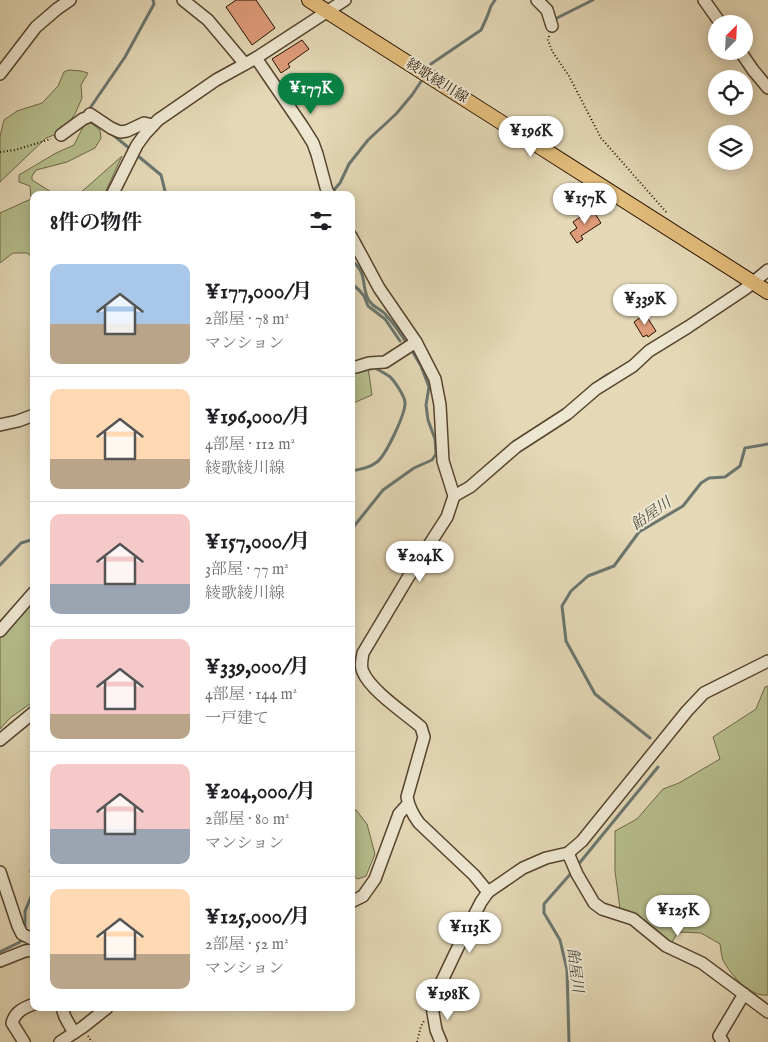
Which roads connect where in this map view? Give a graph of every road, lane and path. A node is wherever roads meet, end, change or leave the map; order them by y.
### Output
1 (70, 0) edge
2 (184, 0) edge
3 (309, 0) edge
4 (345, 0) edge
5 (538, 0) edge
6 (704, 0) edge
7 (328, 12) junction
8 (715, 15) edge
9 (551, 22) joint
10 (256, 58) junction
11 (746, 60) edge
12 (245, 64) junction
13 (0, 74) edge
14 (768, 88) edge
15 (153, 125) junction
16 (60, 135) joint
17 (0, 152) edge
18 (114, 191) edge
19 (327, 191) edge
20 (669, 229) junction
21 (355, 243) edge
22 (768, 270) edge
23 (753, 282) junction
24 (768, 292) edge
25 (412, 346) junction
26 (355, 367) edge
27 (30, 416) edge
28 (0, 425) edge
29 (454, 496) junction
30 (30, 597) edge
31 (0, 631) edge
32 (768, 661) edge
33 (356, 665) edge
34 (30, 715) edge
35 (0, 740) edge
36 (408, 804) junction
37 (570, 858) junction
38 (0, 872) edge
39 (488, 892) junction
40 (355, 900) edge
41 (27, 937) edge
42 (30, 950) edge
43 (0, 961) edge
44 (744, 994) junction
45 (30, 1006) edge
46 (432, 1007) junction
47 (63, 1011) edge
48 (103, 1011) edge
49 (768, 1012) edge
50 (74, 1033) junction
51 (24, 1042) edge
52 (60, 1042) edge
53 (416, 1042) edge
54 (441, 1042) edge
55 (723, 1042) edge

1 - 13 street
2 - 12 street
3 - 7 main road, 綾歌綾川線
4 - 7 street
5 - 9 street
6 - 8 street
7 - 10 street
7 - 20 main road, 綾歌綾川線
9 - 20 path
10 - 12 street
10 - 19 street
11 - 14 street
12 - 15 street
15 - 16 street
15 - 18 street
16 - 17 path
20 - 23 main road, 綾歌綾川線
21 - 25 street
22 - 23 street
23 - 24 main road, 綾歌綾川線
23 - 29 street
25 - 26 street
25 - 29 street
27 - 28 street
29 - 33 street
30 - 31 street
32 - 37 street
33 - 36 street
34 - 35 street
36 - 39 street
36 - 40 street
37 - 39 street
37 - 44 street
38 - 41 street
39 - 46 street
42 - 43 street
44 - 49 street
44 - 55 street
45 - 51 street
46 - 53 path
46 - 54 street
47 - 50 street
48 - 50 street
50 - 52 street

